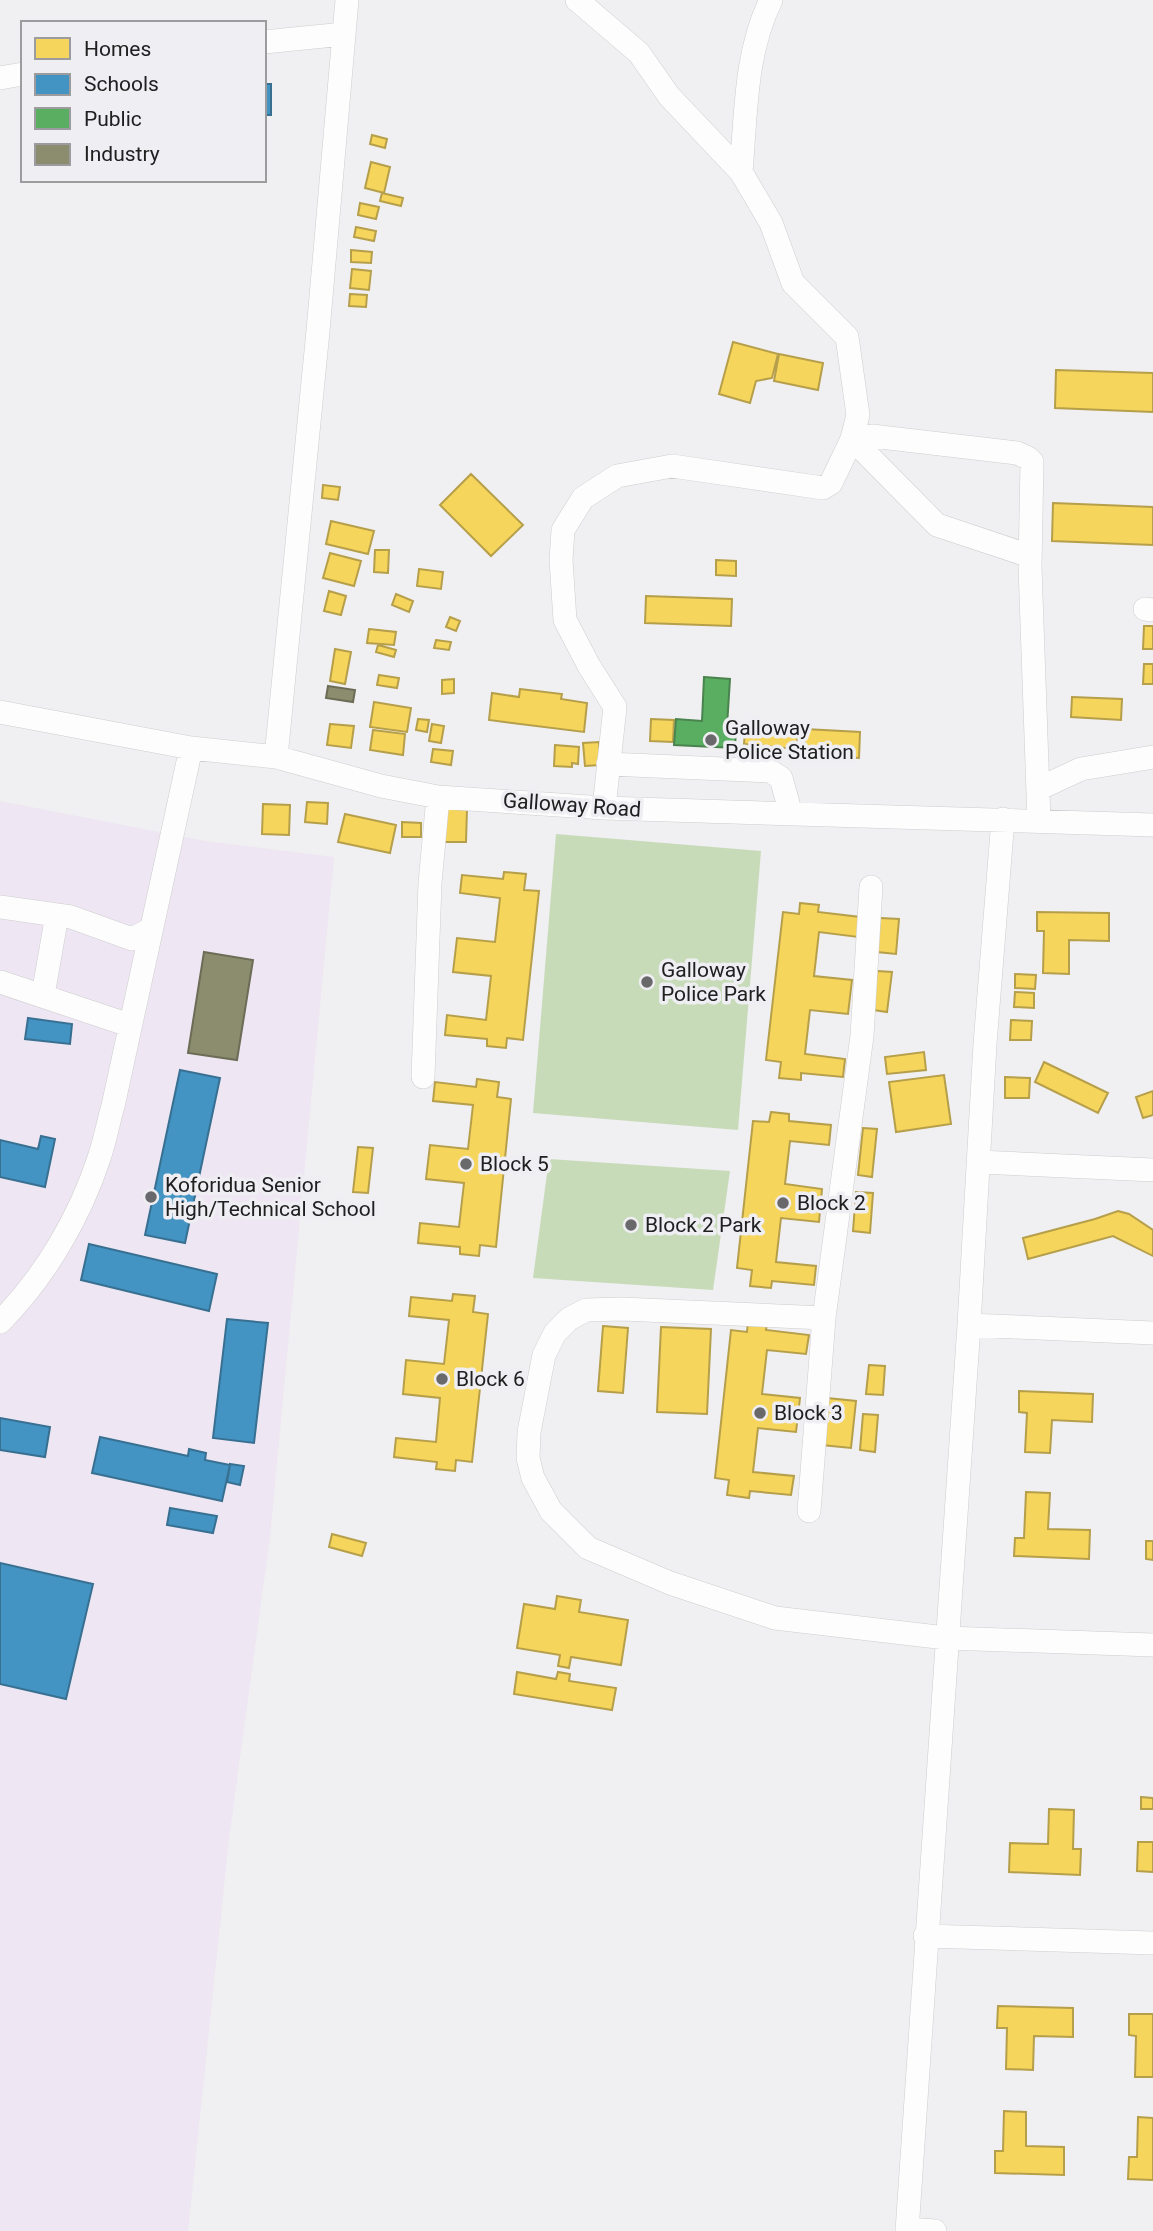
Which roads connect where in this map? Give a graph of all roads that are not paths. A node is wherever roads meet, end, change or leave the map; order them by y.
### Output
1 (347, 0) edge
2 (577, 0) edge
3 (771, 0) edge
4 (344, 34) junction
5 (266, 42) edge
6 (21, 74) edge
7 (0, 78) edge
8 (741, 172) junction
9 (852, 439) junction
10 (1030, 556) junction
11 (0, 712) edge
12 (191, 748) junction
13 (276, 757) junction
14 (1153, 757) edge
15 (608, 764) junction
16 (1038, 789) junction
17 (438, 797) junction
18 (604, 808) junction
19 (791, 814) junction
20 (1003, 819) junction
21 (1039, 821) junction
22 (1153, 825) edge
23 (872, 887) dead end
24 (0, 907) edge
25 (57, 915) junction
26 (151, 929) junction
27 (0, 982) edge
28 (43, 995) junction
29 (129, 1025) junction
30 (423, 1077) dead end
31 (979, 1162) junction
32 (1153, 1170) edge
33 (824, 1318) junction
34 (0, 1322) edge
35 (969, 1325) junction
36 (1153, 1334) edge
37 (809, 1511) dead end
38 (946, 1637) junction
39 (1153, 1645) edge
40 (925, 1936) junction
41 (1153, 1943) edge
42 (907, 2230) edge
43 (934, 2231) edge

1 - 4 street
2 - 8 street
3 - 8 street
4 - 5 street
4 - 13 street
6 - 7 street
8 - 9 street
9 - 10 street
9 - 10 street
9 - 15 street
10 - 16 street
11 - 12 street, Galloway Road
12 - 13 street, Galloway Road
12 - 26 street
13 - 17 street, Galloway Road
14 - 16 street
15 - 18 street
15 - 19 street
16 - 21 street
17 - 18 street, Galloway Road
17 - 30 street
18 - 19 street, Galloway Road
19 - 20 street, Galloway Road
20 - 21 street, Galloway Road
20 - 31 street
21 - 22 street, Galloway Road
23 - 33 street
24 - 25 street
25 - 26 street
25 - 28 street
26 - 29 street
27 - 28 street
28 - 29 street
29 - 34 street
31 - 32 street
31 - 35 street
33 - 37 street
33 - 38 street
35 - 36 street
35 - 38 street
38 - 39 street
38 - 40 street
40 - 41 street
40 - 42 street
42 - 43 street

